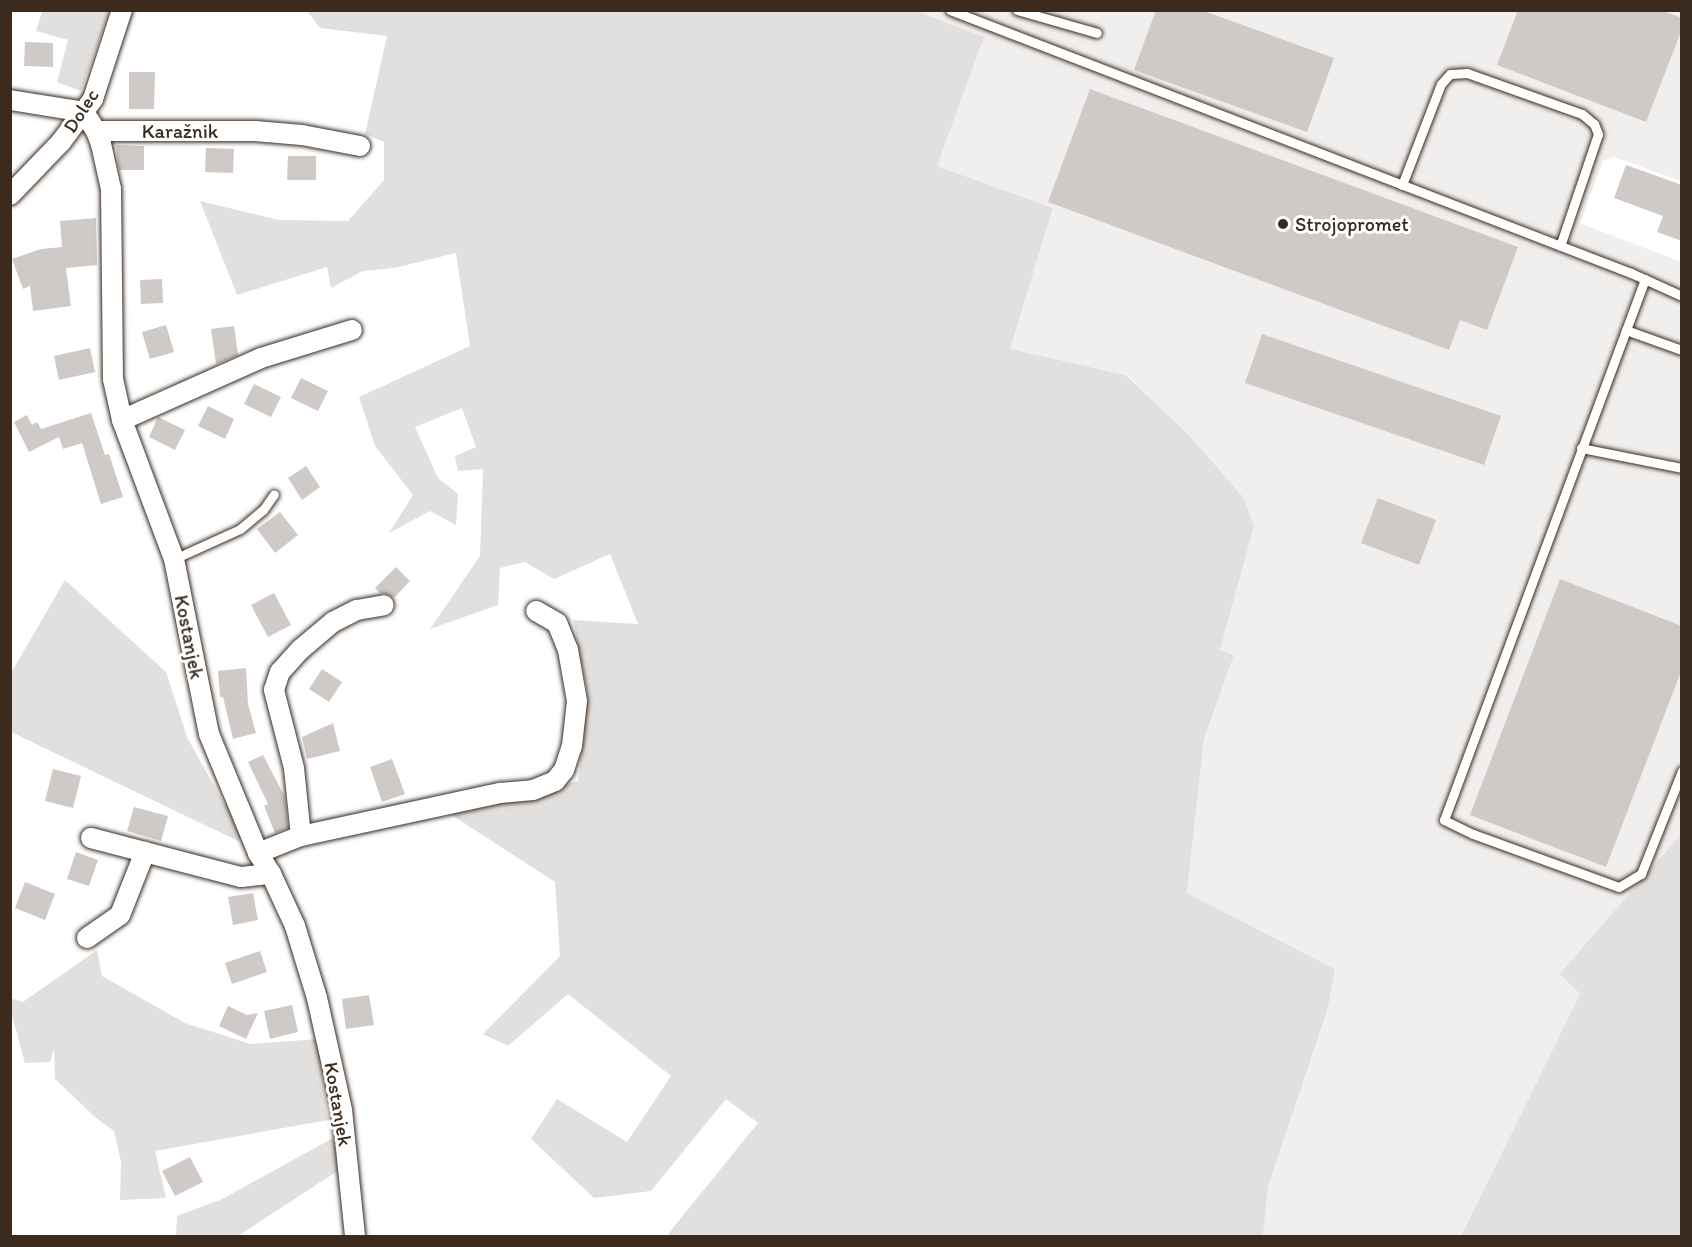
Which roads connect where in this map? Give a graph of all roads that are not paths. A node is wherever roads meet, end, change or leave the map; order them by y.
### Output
1 (122, 10) edge
2 (950, 10) edge
3 (1017, 10) edge
4 (1096, 33) dead end
5 (10, 100) edge
6 (84, 112) junction
7 (96, 131) junction
8 (360, 146) dead end
9 (1402, 185) junction
10 (10, 195) edge
11 (1560, 246) junction
12 (1645, 279) junction
13 (1682, 296) edge
14 (352, 330) dead end
15 (1626, 330) junction
16 (1682, 351) edge
17 (122, 420) junction
18 (1581, 448) junction
19 (1682, 468) edge
20 (274, 494) dead end
21 (174, 559) junction
22 (384, 605) dead end
23 (536, 611) dead end
24 (1682, 771) edge
25 (301, 836) junction
26 (91, 838) dead end
27 (145, 852) junction
28 (258, 853) junction
29 (272, 874) junction
30 (87, 938) dead end
31 (355, 1236) edge

1 - 6 street, Dolec
2 - 9 lane
3 - 4 lane
5 - 6 street
6 - 7 street
6 - 10 street, Dolec
7 - 8 street, Karažnik
7 - 17 street, Kostanjek
9 - 11 lane
9 - 11 lane
11 - 12 lane
12 - 13 lane
12 - 15 lane
14 - 17 street
15 - 16 lane
15 - 18 lane
17 - 21 street, Kostanjek
18 - 19 lane
18 - 24 lane
20 - 21 lane
21 - 28 street, Kostanjek
22 - 25 street
23 - 25 street
25 - 28 street
26 - 27 street
27 - 29 street
27 - 30 street
28 - 29 street, Kostanjek
29 - 31 street, Kostanjek

